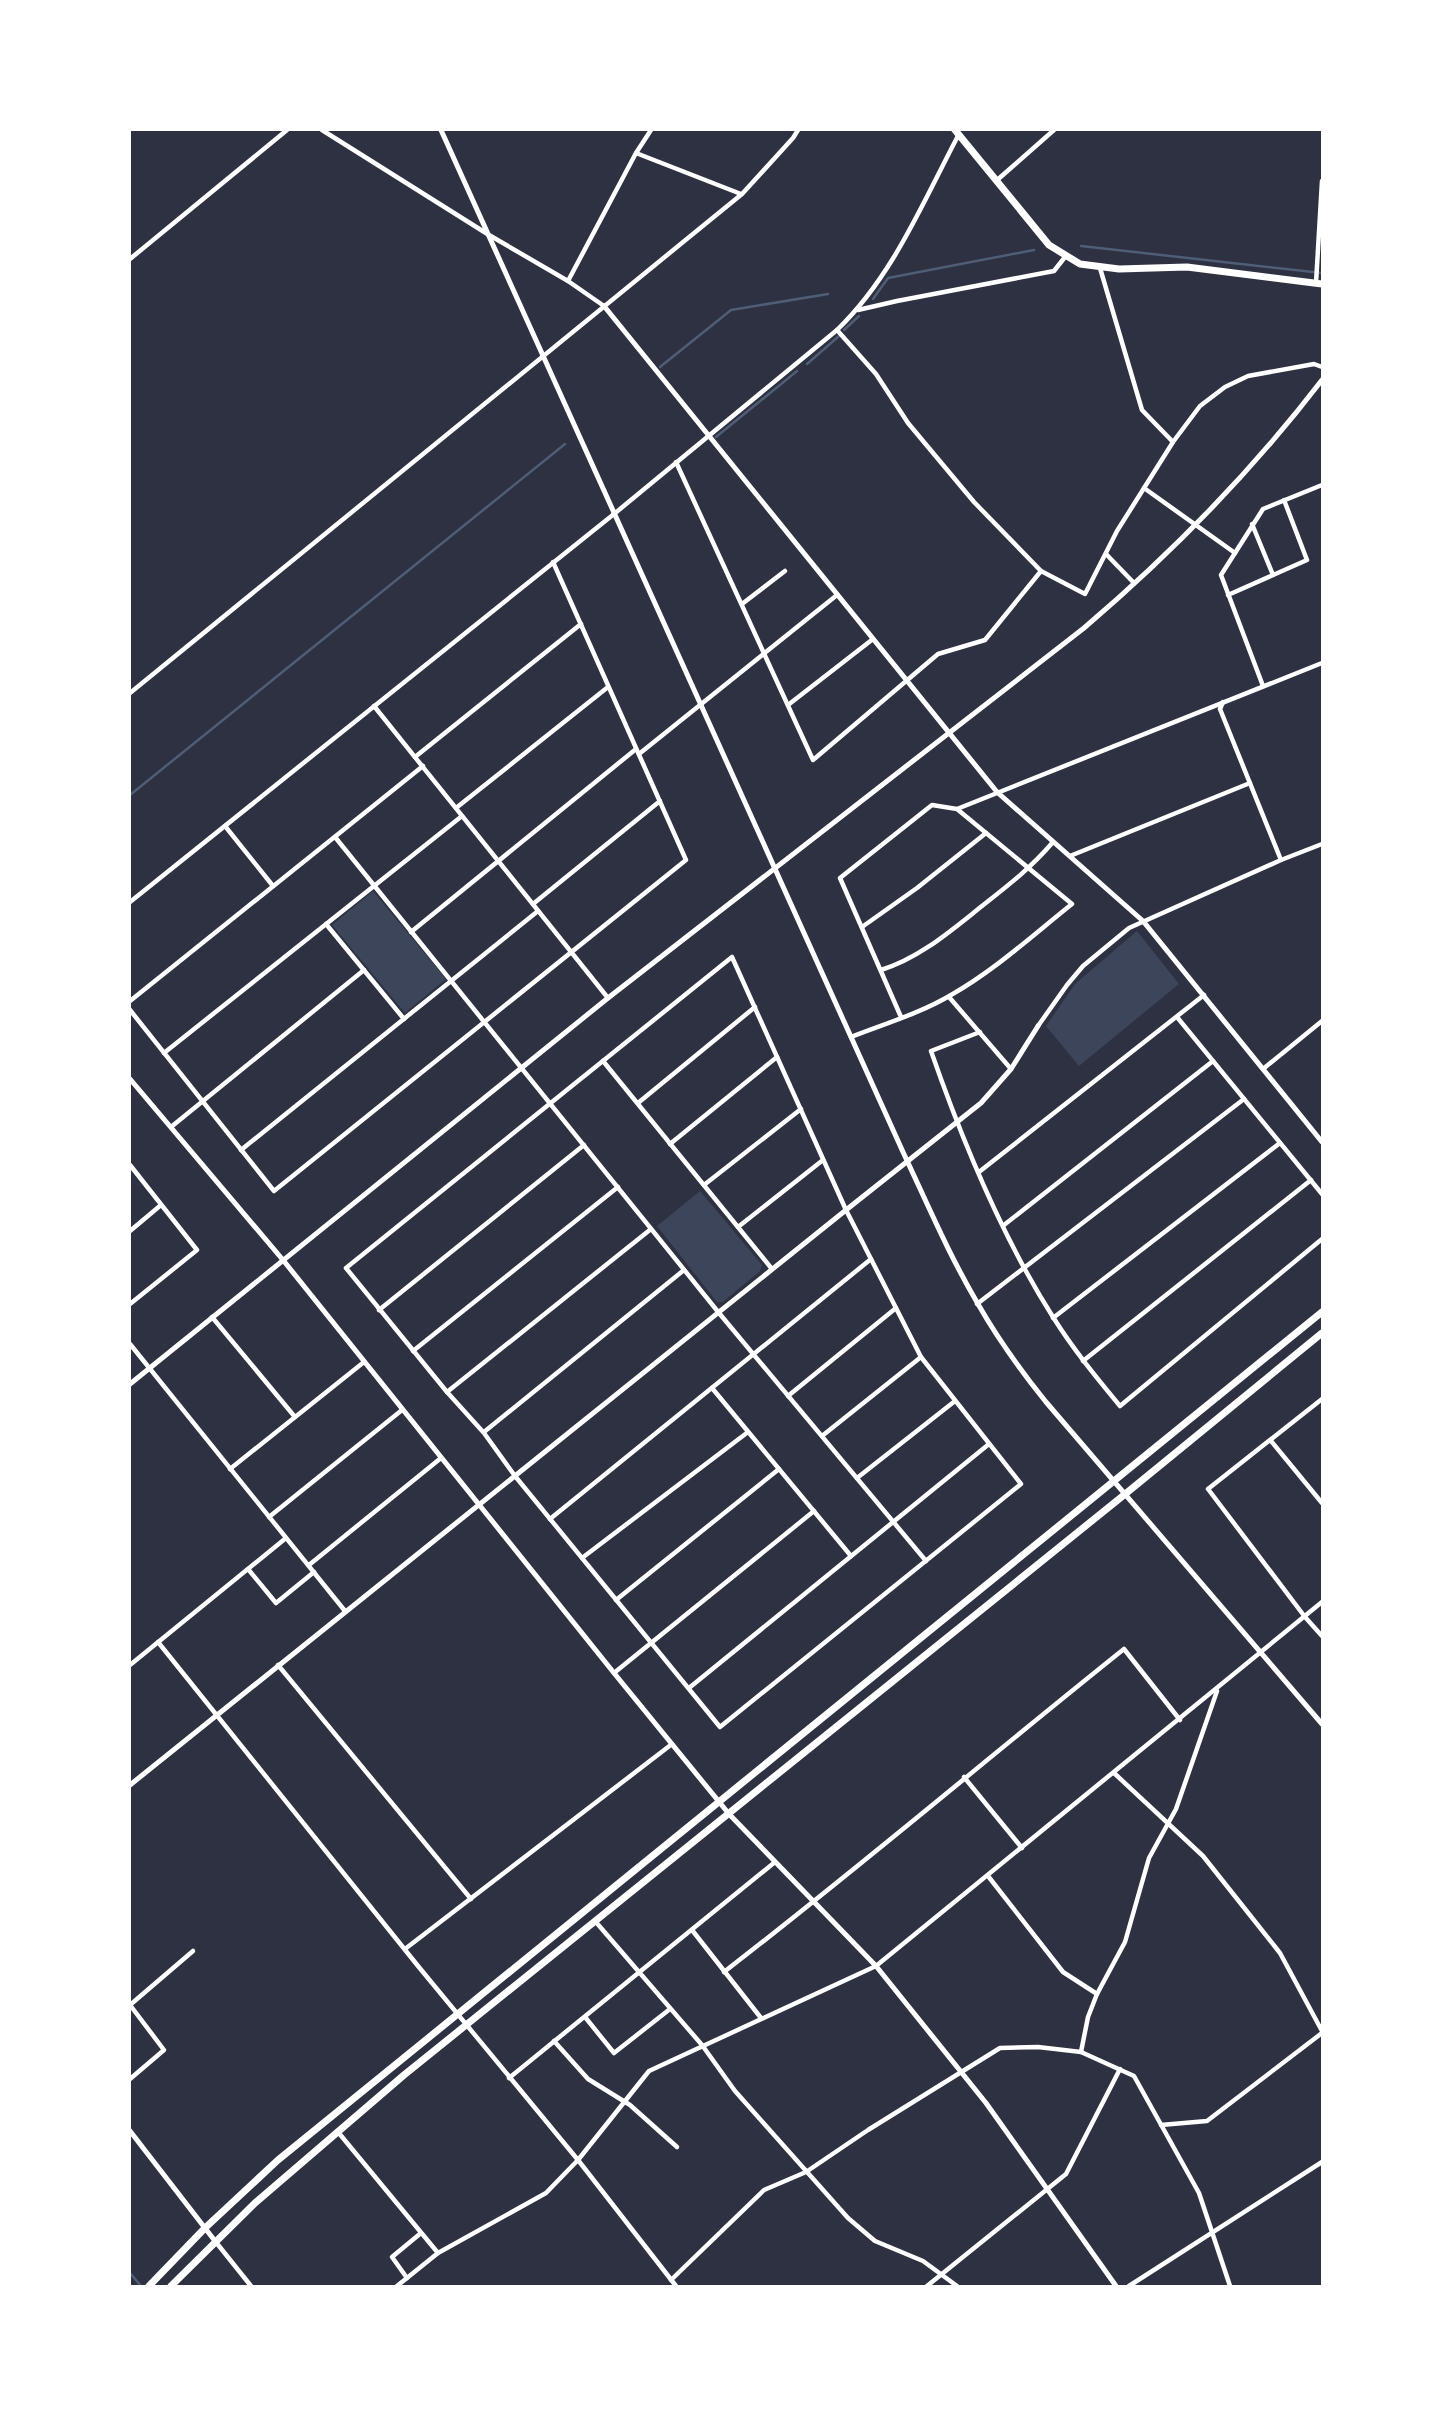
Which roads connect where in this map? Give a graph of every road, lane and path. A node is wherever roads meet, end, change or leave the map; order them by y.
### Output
1 (288, 130) edge
2 (322, 130) edge
3 (441, 130) edge
4 (652, 130) edge
5 (798, 130) edge
6 (1054, 130) edge
7 (957, 132) edge
8 (636, 153) junction
9 (996, 181) junction
10 (1322, 181) edge
11 (742, 194) junction
12 (489, 235) junction
13 (1065, 257) junction
14 (130, 259) edge
15 (1100, 268) junction
16 (568, 281) junction
17 (1319, 283) edge
18 (604, 306) junction
19 (857, 311) junction
20 (837, 330) junction
21 (543, 355) junction
22 (1322, 367) edge
23 (1322, 380) edge
24 (709, 435) junction
25 (1173, 442) junction
26 (676, 462) junction
27 (1322, 485) edge
28 (1144, 488) junction
29 (1284, 500) junction
30 (614, 514) junction
31 (1197, 524) junction
32 (1252, 524) junction
33 (1235, 552) junction
34 (1106, 554) junction
35 (553, 562) junction
36 (785, 570) dead end
37 (1041, 571) junction
38 (1273, 575) junction
39 (1135, 584) junction
40 (837, 595) junction
41 (1228, 595) junction
42 (742, 604) junction
43 (581, 624) junction
44 (873, 639) junction
45 (764, 654) junction
46 (1322, 663) edge
47 (906, 681) junction
48 (1263, 686) junction
49 (608, 687) junction
50 (130, 693) edge
51 (1223, 702) junction
52 (702, 705) junction
53 (788, 705) junction
54 (374, 706) junction
55 (949, 734) junction
56 (637, 751) junction
57 (415, 757) junction
58 (423, 766) junction
59 (1250, 783) junction
60 (997, 792) junction
61 (660, 802) junction
62 (456, 808) junction
63 (957, 809) junction
64 (463, 816) junction
65 (225, 826) junction
66 (986, 833) junction
67 (335, 837) junction
68 (1053, 842) junction
69 (1322, 844) edge
70 (1070, 856) junction
71 (498, 860) junction
72 (1281, 860) junction
73 (1030, 869) junction
74 (774, 870) junction
75 (273, 886) junction
76 (374, 886) junction
77 (130, 902) edge
78 (533, 904) junction
79 (538, 911) junction
80 (1143, 921) junction
81 (326, 924) junction
82 (862, 926) junction
83 (411, 932) junction
84 (571, 952) junction
85 (365, 970) junction
86 (881, 970) junction
87 (451, 981) junction
88 (1204, 995) junction
89 (949, 996) junction
90 (608, 998) junction
91 (130, 1001) edge
92 (755, 1007) junction
93 (130, 1010) edge
94 (901, 1017) junction
95 (1177, 1017) junction
96 (404, 1019) junction
97 (1322, 1021) edge
98 (484, 1022) junction
99 (1038, 1026) joint
100 (980, 1032) junction
101 (851, 1037) junction
102 (164, 1053) junction
103 (777, 1058) junction
104 (603, 1060) junction
105 (1213, 1061) junction
106 (521, 1067) junction
107 (1011, 1069) junction
108 (1264, 1069) junction
109 (130, 1079) edge
110 (1244, 1099) junction
111 (202, 1101) junction
112 (550, 1103) junction
113 (638, 1103) junction
114 (801, 1109) junction
115 (956, 1124) junction
116 (170, 1127) junction
117 (1322, 1142) edge
118 (1280, 1143) junction
119 (670, 1144) junction
120 (584, 1145) junction
121 (241, 1150) junction
122 (823, 1160) junction
123 (907, 1161) junction
124 (130, 1165) edge
125 (979, 1172) junction
126 (1311, 1180) junction
127 (704, 1185) junction
128 (618, 1187) junction
129 (1322, 1194) edge
130 (162, 1205) junction
131 (846, 1210) junction
132 (1004, 1225) junction
133 (738, 1227) junction
134 (651, 1229) junction
135 (130, 1231) edge
136 (1322, 1239) edge
137 (871, 1259) junction
138 (283, 1260) junction
139 (1024, 1268) junction
140 (772, 1269) junction
141 (684, 1270) junction
142 (130, 1304) edge
143 (977, 1304) junction
144 (896, 1308) junction
145 (379, 1310) junction
146 (1322, 1312) edge
147 (719, 1313) junction
148 (212, 1317) junction
149 (1053, 1318) junction
150 (1322, 1333) edge
151 (130, 1344) edge
152 (413, 1351) junction
153 (753, 1354) junction
154 (921, 1357) junction
155 (1083, 1361) junction
156 (364, 1362) junction
157 (149, 1368) junction
158 (130, 1384) edge
159 (712, 1388) junction
160 (447, 1392) junction
161 (788, 1396) junction
162 (1322, 1399) edge
163 (956, 1401) junction
164 (402, 1410) junction
165 (295, 1418) junction
166 (748, 1432) junction
167 (484, 1433) junction
168 (822, 1436) junction
169 (1271, 1441) junction
170 (989, 1444) junction
171 (441, 1458) junction
172 (230, 1469) junction
173 (779, 1469) junction
174 (515, 1476) junction
175 (857, 1478) junction
176 (1114, 1483) junction
177 (1124, 1496) junction
178 (1322, 1503) edge
179 (479, 1504) junction
180 (814, 1511) junction
181 (269, 1517) junction
182 (550, 1519) junction
183 (893, 1522) junction
184 (286, 1538) junction
185 (851, 1556) junction
186 (582, 1558) junction
187 (926, 1561) junction
188 (308, 1565) junction
189 (248, 1569) junction
190 (314, 1572) junction
191 (616, 1600) junction
192 (1322, 1602) edge
193 (345, 1611) junction
194 (1305, 1617) junction
195 (1322, 1636) edge
196 (158, 1642) junction
197 (651, 1643) junction
198 (1262, 1654) junction
199 (130, 1665) edge
200 (278, 1665) junction
201 (614, 1674) junction
202 (688, 1689) junction
203 (1217, 1690) junction
204 (218, 1714) junction
205 (1180, 1720) junction
206 (1322, 1724) edge
207 (672, 1744) junction
208 (1114, 1773) junction
209 (964, 1777) junction
210 (130, 1785) edge
211 (719, 1802) junction
212 (729, 1814) junction
213 (1168, 1822) junction
214 (1022, 1848) junction
215 (775, 1862) junction
216 (988, 1876) junction
217 (471, 1900) junction
218 (815, 1902) junction
219 (595, 1922) junction
220 (692, 1930) junction
221 (405, 1949) junction
222 (193, 1951) dead end
223 (876, 1966) junction
224 (639, 1972) junction
225 (724, 1972) junction
226 (1097, 1994) junction
227 (130, 2005) edge
228 (670, 2009) junction
229 (458, 2014) junction
230 (585, 2017) junction
231 (761, 2018) junction
232 (467, 2026) junction
233 (1322, 2032) edge
234 (554, 2041) junction
235 (702, 2045) junction
236 (1081, 2052) junction
237 (1120, 2069) junction
238 (961, 2072) junction
239 (509, 2078) junction
240 (130, 2079) edge
241 (623, 2101) junction
242 (1161, 2126) junction
243 (130, 2132) edge
244 (337, 2132) junction
245 (677, 2147) dead end
246 (578, 2160) junction
247 (1322, 2162) edge
248 (806, 2172) junction
249 (1049, 2189) junction
250 (205, 2228) junction
251 (421, 2233) junction
252 (1213, 2235) junction
253 (215, 2241) junction
254 (438, 2253) junction
255 (942, 2274) junction
256 (407, 2278) junction
257 (671, 2280) junction
258 (149, 2287) edge
259 (171, 2287) edge
260 (251, 2287) edge
261 (397, 2287) edge
262 (676, 2287) edge
263 (927, 2287) edge
264 (957, 2287) edge
265 (1116, 2287) edge
266 (1129, 2287) edge
267 (1230, 2287) edge

1 - 14 street
2 - 12 street
3 - 12 street
4 - 8 street
5 - 11 street
6 - 9 street
7 - 9 main road
7 - 19 street
8 - 11 street
8 - 16 street
9 - 13 main road
10 - 17 street
11 - 18 street
12 - 16 street
12 - 21 street
13 - 15 main road
13 - 19 street
15 - 17 main road
15 - 25 street
16 - 18 street
18 - 21 street
18 - 24 street
19 - 20 street
20 - 24 street
20 - 37 street
21 - 30 street
21 - 50 street
22 - 25 street
23 - 31 street
24 - 26 street
24 - 40 street
25 - 28 street
26 - 30 street
26 - 42 street
27 - 29 street
28 - 31 street
28 - 34 street
29 - 32 street
29 - 38 street
30 - 35 street
30 - 52 street
31 - 33 street
31 - 39 street
32 - 33 street
32 - 38 street
33 - 41 street
34 - 37 street
34 - 39 street
35 - 43 street
35 - 54 street
36 - 42 street
37 - 47 street
38 - 41 street
39 - 55 street
40 - 44 street
40 - 45 street
41 - 48 street
42 - 45 street
43 - 49 street
43 - 57 street
44 - 47 street
44 - 53 street
45 - 52 street
45 - 53 street
46 - 48 street
47 - 53 street
47 - 55 street
48 - 51 street
49 - 56 street
49 - 62 street
51 - 59 street
51 - 60 street
52 - 56 street
52 - 74 street
54 - 57 street
54 - 65 street
55 - 60 street
55 - 74 street
56 - 61 street
56 - 71 street
57 - 58 street
58 - 62 street
58 - 67 street
59 - 70 street
59 - 72 street
60 - 63 street
60 - 68 street
61 - 78 street
61 - 84 street
62 - 64 street
63 - 66 street
63 - 82 street
64 - 71 street
64 - 76 street
65 - 75 street
65 - 77 street
66 - 73 street
66 - 82 street
67 - 75 street
67 - 76 street
68 - 70 street
68 - 73 street
69 - 72 street
70 - 80 street
71 - 78 street
71 - 83 street
72 - 80 street
73 - 86 street
73 - 89 street
74 - 90 street
74 - 101 street
75 - 91 street
76 - 81 street
76 - 83 street
78 - 79 street
79 - 84 street
79 - 87 street
80 - 88 street
80 - 99 street
81 - 85 street
81 - 102 street
82 - 86 street
83 - 87 street
84 - 90 street
84 - 98 street
85 - 96 street
85 - 111 street
86 - 94 street
87 - 96 street
87 - 98 street
88 - 95 street
88 - 108 street
89 - 94 street
89 - 100 street
90 - 106 street
92 - 103 street
92 - 104 street
92 - 113 street
93 - 102 street
94 - 101 street
95 - 105 street
95 - 125 street
96 - 121 street
97 - 108 street
98 - 106 street
98 - 121 street
99 - 107 street
100 - 107 street
100 - 115 street
101 - 123 street
102 - 111 street
103 - 114 street
103 - 119 street
104 - 112 street
104 - 113 street
105 - 110 street
105 - 132 street
106 - 112 street
106 - 138 street
107 - 115 street
108 - 117 street
109 - 116 street
110 - 118 street
110 - 139 street
111 - 116 street
111 - 121 street
112 - 120 street
112 - 145 street
113 - 119 street
114 - 122 street
114 - 127 street
115 - 123 street
115 - 125 street
116 - 138 street
118 - 126 street
118 - 149 street
119 - 127 street
120 - 128 street
120 - 145 street
122 - 131 street
122 - 133 street
123 - 131 street
123 - 143 street
124 - 130 street
125 - 132 street
126 - 129 street
126 - 155 street
127 - 133 street
128 - 134 street
128 - 152 street
130 - 135 street
130 - 142 street
131 - 137 street
131 - 140 street
132 - 139 street
133 - 140 street
134 - 141 street
134 - 160 street
136 - 155 street
137 - 144 street
137 - 153 street
138 - 148 street
138 - 156 street
139 - 143 street
139 - 149 street
140 - 147 street
141 - 147 street
141 - 167 street
143 - 176 street
144 - 154 street
144 - 161 street
145 - 152 street
146 - 176 main road
147 - 153 street
147 - 174 street
148 - 157 street
148 - 165 street
149 - 155 street
150 - 177 main road
151 - 157 street
152 - 160 street
153 - 159 street
153 - 161 street
154 - 163 street
154 - 168 street
156 - 164 street
156 - 165 street
157 - 158 street
157 - 172 street
159 - 166 street
159 - 182 street
160 - 167 street
161 - 168 street
162 - 169 street
163 - 170 street
163 - 175 street
164 - 171 street
164 - 181 street
165 - 172 street
166 - 173 street
166 - 186 street
167 - 174 street
168 - 175 street
169 - 178 street
169 - 194 street
170 - 183 street
170 - 187 street
171 - 179 street
171 - 188 street
172 - 181 street
173 - 180 street
173 - 191 street
174 - 179 street
174 - 182 street
175 - 183 street
176 - 177 street
176 - 211 main road
177 - 198 street
177 - 212 main road
179 - 193 street
179 - 201 street
180 - 185 street
180 - 197 street
181 - 184 street
182 - 186 street
183 - 185 street
183 - 187 street
184 - 188 street
184 - 189 street
185 - 202 street
186 - 191 street
187 - 202 street
188 - 190 street
189 - 190 street
189 - 196 street
190 - 193 street
191 - 197 street
192 - 194 street
193 - 200 street
194 - 195 street
194 - 198 street
196 - 199 street
196 - 204 street
197 - 201 street
197 - 202 street
198 - 203 street
198 - 206 street
200 - 204 street
200 - 217 street
201 - 207 street
203 - 205 street
203 - 213 street
204 - 210 street
204 - 221 street
205 - 208 street
205 - 209 street
207 - 211 street
207 - 217 street
208 - 213 street
208 - 214 street
209 - 214 street
209 - 218 street
211 - 212 street
211 - 229 main road
212 - 215 street
212 - 219 main road
213 - 226 street
213 - 233 street
214 - 216 street
215 - 218 street
215 - 220 street
216 - 223 street
216 - 226 street
217 - 221 street
218 - 223 street
218 - 225 street
219 - 224 street
219 - 232 main road
220 - 224 street
220 - 225 street
221 - 229 street
222 - 227 street
223 - 231 street
223 - 238 street
224 - 228 street
224 - 230 street
225 - 231 street
226 - 236 street
227 - 240 street
228 - 230 street
228 - 235 street
229 - 232 street
229 - 250 main road
230 - 234 street
231 - 235 street
232 - 239 street
232 - 244 main road
233 - 242 street
234 - 239 street
234 - 241 street
235 - 241 street
235 - 248 street
236 - 237 street
236 - 238 street
237 - 242 street
237 - 249 street
238 - 248 street
238 - 249 street
239 - 246 street
241 - 245 street
241 - 246 street
242 - 252 street
243 - 250 street
244 - 251 street
244 - 253 main road
246 - 254 street
246 - 257 street
247 - 252 street
248 - 255 street
248 - 257 street
249 - 255 street
249 - 265 street
250 - 253 street
250 - 258 main road
251 - 254 street
251 - 256 street
252 - 266 street
252 - 267 street
253 - 259 main road
253 - 260 street
254 - 256 street
255 - 263 street
255 - 264 street
256 - 261 street
257 - 262 street

